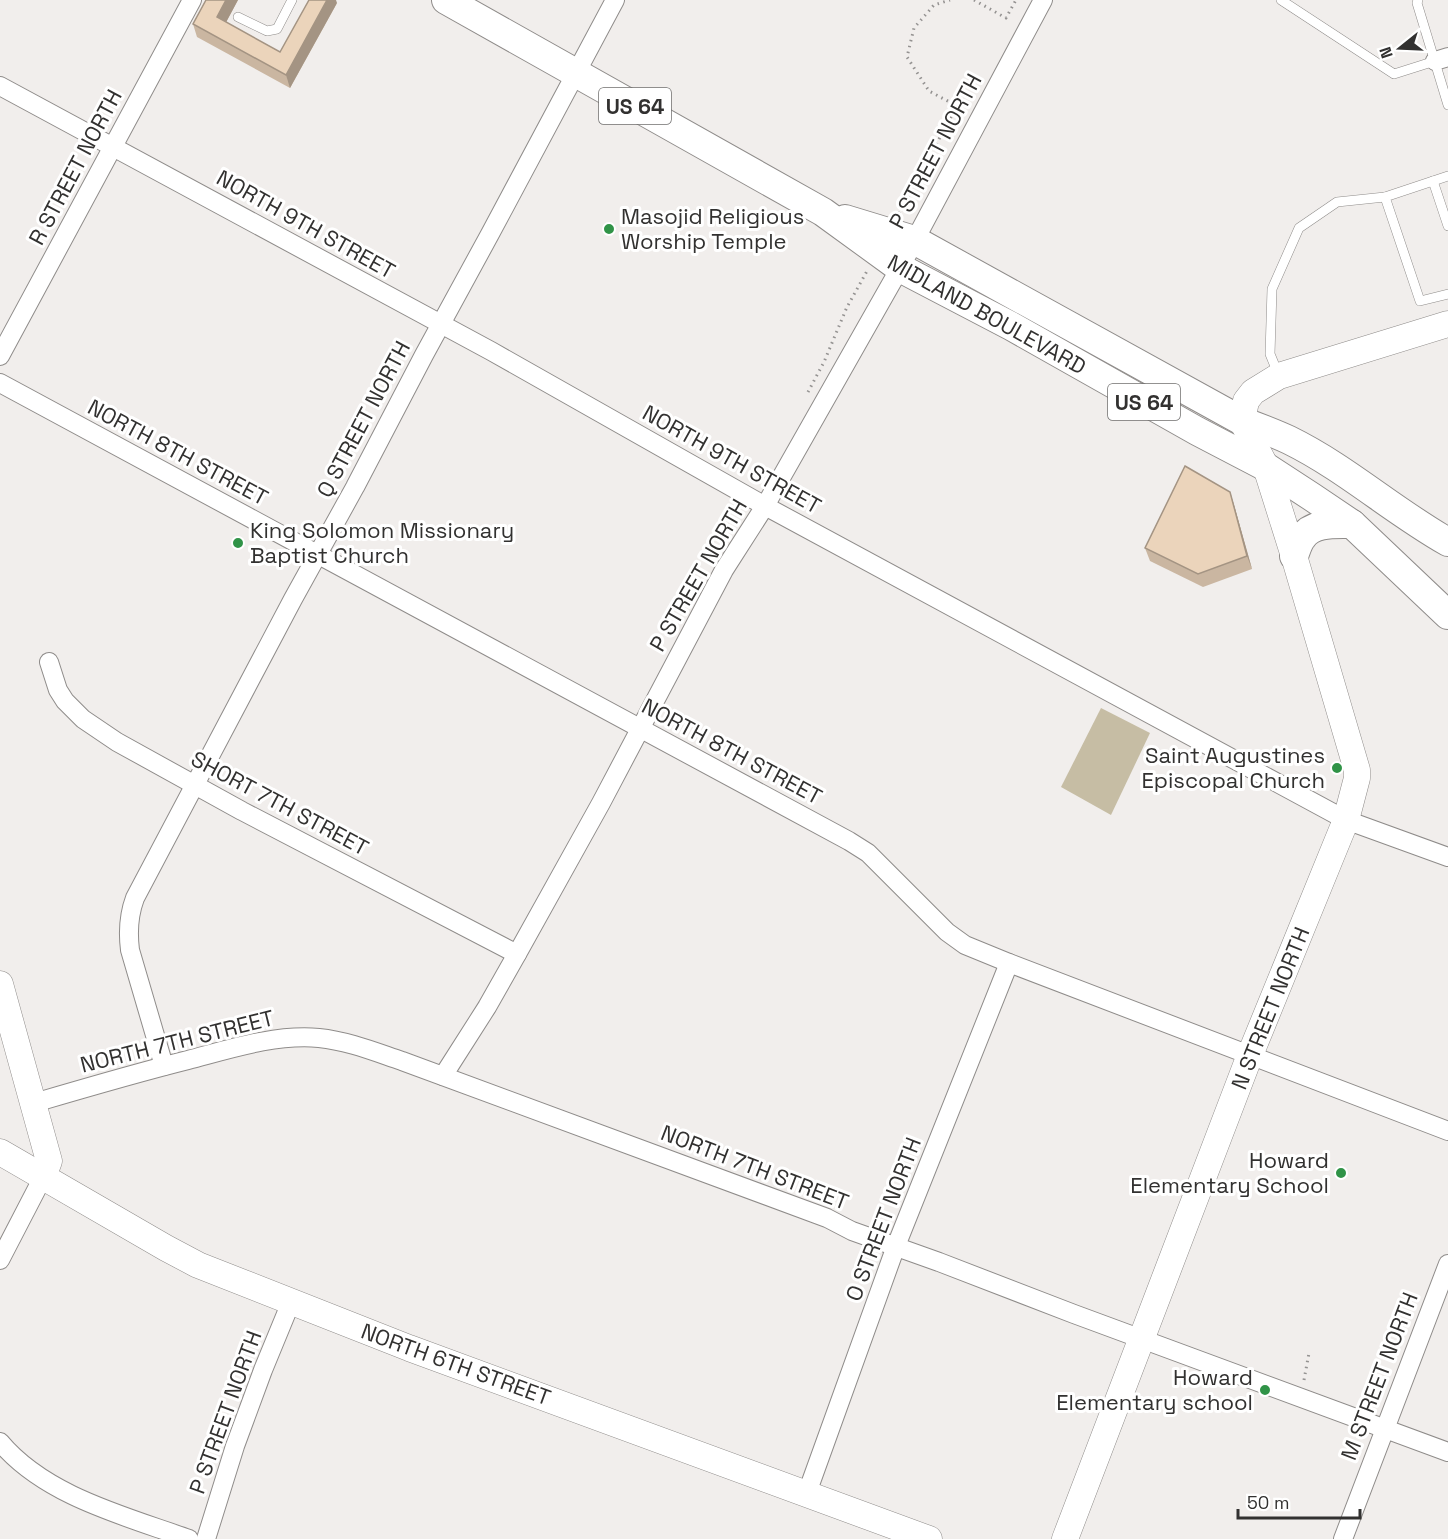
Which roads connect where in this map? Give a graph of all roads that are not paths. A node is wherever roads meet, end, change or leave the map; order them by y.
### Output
1 (192, 0) edge
2 (446, 0) edge
3 (615, 0) edge
4 (1281, 0) edge
5 (1418, 0) edge
6 (288, 2) edge
7 (1036, 3) edge
8 (238, 17) dead end
9 (1441, 59) edge
10 (576, 72) junction
11 (0, 86) edge
12 (1448, 105) edge
13 (113, 147) junction
14 (1448, 176) edge
15 (1433, 181) junction
16 (1385, 197) junction
17 (823, 212) junction
18 (1448, 226) edge
19 (914, 240) junction
20 (900, 268) junction
21 (1448, 294) edge
22 (1448, 324) edge
23 (440, 325) junction
24 (0, 356) edge
25 (1279, 376) junction
26 (0, 383) edge
27 (1242, 421) junction
28 (1266, 468) junction
29 (765, 506) junction
30 (1352, 524) junction
31 (1448, 542) edge
32 (318, 554) junction
33 (1294, 556) junction
34 (1448, 615) edge
35 (49, 662) dead end
36 (640, 728) junction
37 (194, 785) junction
38 (1346, 820) junction
39 (1448, 857) edge
40 (518, 954) junction
41 (1009, 963) junction
42 (0, 984) edge
43 (1250, 1055) junction
44 (164, 1066) junction
45 (443, 1076) junction
46 (34, 1103) junction
47 (1448, 1131) edge
48 (0, 1152) edge
49 (43, 1177) junction
50 (896, 1246) junction
51 (0, 1260) edge
52 (1448, 1264) edge
53 (291, 1302) junction
54 (1141, 1339) junction
55 (1385, 1429) junction
56 (0, 1443) edge
57 (1448, 1452) edge
58 (807, 1493) junction
59 (189, 1539) edge
60 (206, 1539) edge
61 (929, 1539) edge
62 (1065, 1539) edge
63 (1343, 1539) edge

1 - 13 street, R STREET NORTH
2 - 10 main road, MIDLAND BOULEVARD / US 64
3 - 10 street, Q STREET NORTH
4 - 9 lane
5 - 9 lane
6 - 8 lane
7 - 19 street, P STREET NORTH
9 - 12 lane
10 - 17 main road, MIDLAND BOULEVARD / US 64
10 - 23 street, Q STREET NORTH
11 - 13 street, NORTH 9TH STREET
13 - 23 street, NORTH 9TH STREET
13 - 24 street, R STREET NORTH
14 - 15 lane
15 - 16 lane
15 - 18 lane
16 - 21 lane
16 - 25 lane
17 - 19 main road, MIDLAND BOULEVARD / US 64
17 - 20 main road, MIDLAND BOULEVARD / US 64
19 - 20 street, P STREET NORTH
19 - 27 main road, MIDLAND BOULEVARD / US 64
20 - 28 main road, MIDLAND BOULEVARD / US 64
20 - 29 street, P STREET NORTH
22 - 25 street
23 - 29 street, NORTH 9TH STREET
23 - 32 street, Q STREET NORTH
25 - 27 street
26 - 32 street, NORTH 8TH STREET
27 - 28 street, N STREET NORTH
27 - 31 main road, US 64
28 - 30 main road, MIDLAND BOULEVARD / US 64
28 - 33 street, N STREET NORTH
29 - 36 street, P STREET NORTH
29 - 38 street, NORTH 9TH STREET
30 - 33 main road
30 - 34 main road, MIDLAND BOULEVARD / US 64
32 - 36 street, NORTH 8TH STREET
32 - 37 street, Q STREET NORTH
33 - 38 street, N STREET NORTH
35 - 37 street, SHORT 7TH STREET
36 - 40 street, P STREET NORTH
36 - 41 street, NORTH 8TH STREET
37 - 40 street, SHORT 7TH STREET
37 - 44 street, Q STREET NORTH
38 - 39 street, NORTH 9TH STREET
38 - 43 street, N STREET NORTH
40 - 45 street, P STREET NORTH
41 - 43 street, NORTH 8TH STREET
41 - 50 street, O STREET NORTH
42 - 46 street
43 - 47 street, NORTH 8TH STREET
43 - 54 street, N STREET NORTH
44 - 45 street, NORTH 7TH STREET
44 - 46 street, NORTH 7TH STREET
45 - 50 street, NORTH 7TH STREET
46 - 49 street
48 - 49 street, NORTH 6TH STREET
49 - 51 street
49 - 53 street, NORTH 6TH STREET
50 - 54 street, NORTH 7TH STREET
50 - 58 street, O STREET NORTH
52 - 55 street, M STREET NORTH
53 - 58 street, NORTH 6TH STREET
53 - 60 street, P STREET NORTH
54 - 55 street, NORTH 7TH STREET
54 - 62 street, N STREET NORTH
55 - 57 street, NORTH 7TH STREET
55 - 63 street, M STREET NORTH
56 - 59 street
58 - 61 street, NORTH 6TH STREET

